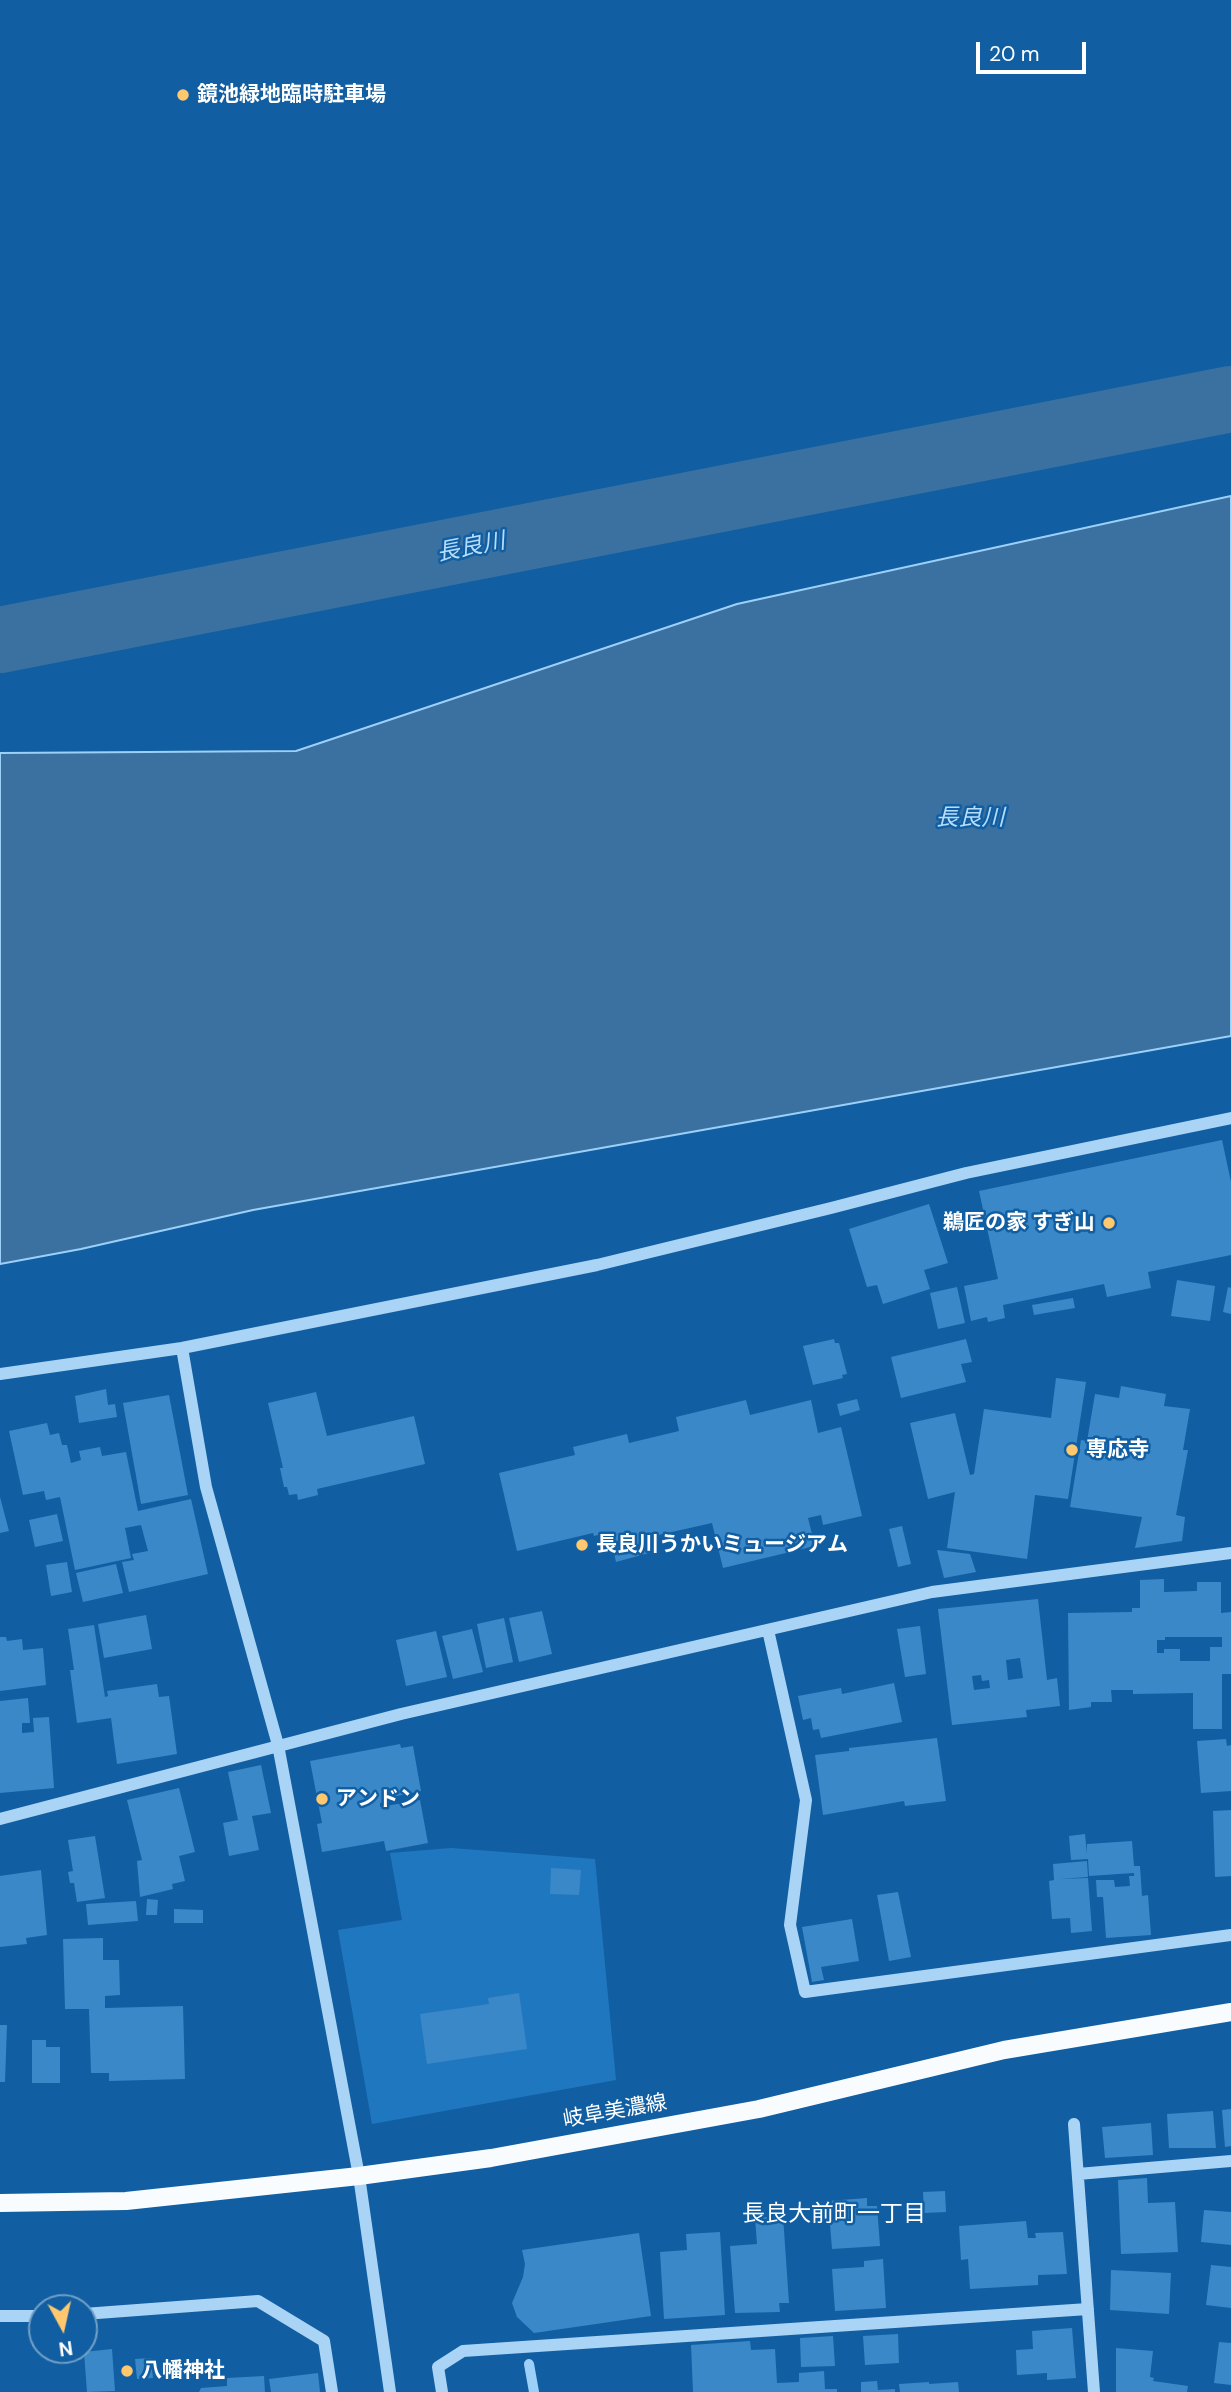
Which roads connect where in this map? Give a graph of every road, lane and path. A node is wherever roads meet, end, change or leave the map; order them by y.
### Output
1 (1231, 1118) edge
2 (182, 1348) junction
3 (0, 1374) edge
4 (1231, 1553) edge
5 (768, 1630) junction
6 (278, 1745) junction
7 (0, 1819) edge
8 (1231, 1936) edge
9 (1231, 2012) edge
10 (1074, 2124) dead end
11 (1231, 2161) edge
12 (1078, 2174) junction
13 (359, 2176) junction
14 (0, 2203) edge
15 (1088, 2308) junction
16 (98, 2313) edge
17 (0, 2316) edge
18 (28, 2316) edge
19 (332, 2392) edge
20 (390, 2392) edge
21 (442, 2392) edge
22 (1094, 2392) edge

1 - 2 street
2 - 3 street
2 - 6 street
4 - 5 street
5 - 6 street
5 - 8 street
6 - 7 street
6 - 13 street
9 - 13 main road, 岐阜美濃線
10 - 12 street
11 - 12 street
12 - 15 street
13 - 14 main road, 岐阜美濃線
13 - 20 street
15 - 21 street
15 - 22 street
16 - 19 street
17 - 18 street

